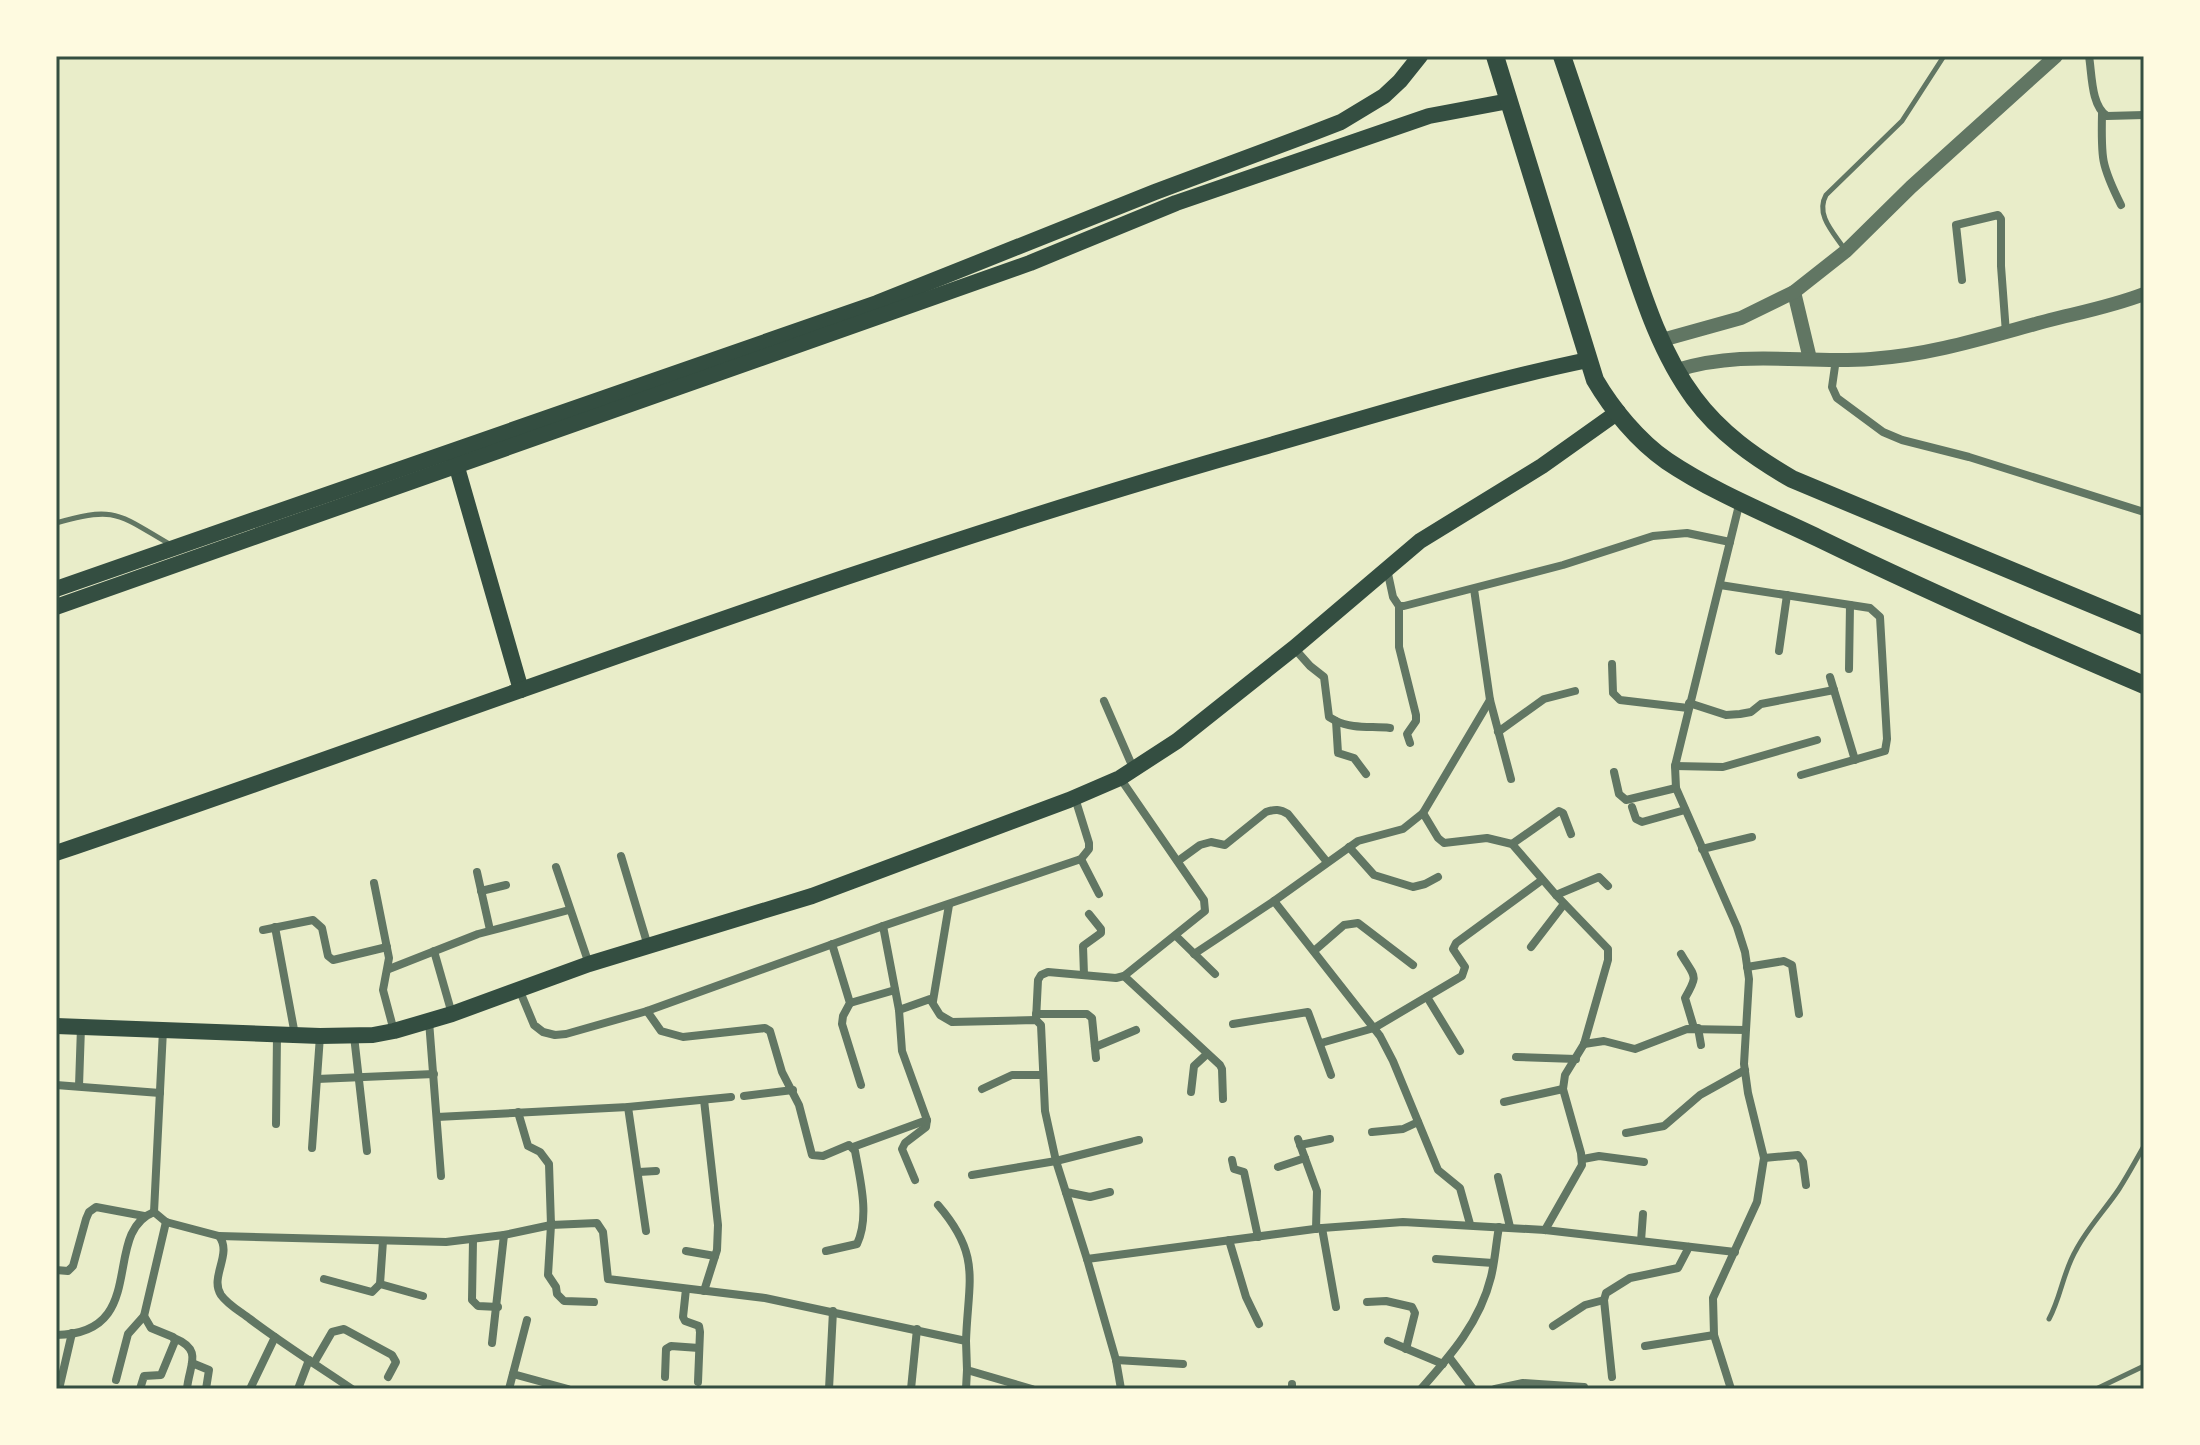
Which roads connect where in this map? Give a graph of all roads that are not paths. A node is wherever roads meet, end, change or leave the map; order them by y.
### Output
1 (1420, 56) edge
2 (1495, 56) edge
3 (1562, 56) edge
4 (1944, 56) edge
5 (2056, 56) edge
6 (2089, 56) edge
7 (1509, 101) junction
8 (2102, 114) junction
9 (2144, 115) edge
10 (2121, 205) dead end
11 (1846, 251) junction
12 (1962, 280) dead end
13 (1794, 292) junction
14 (2144, 294) edge
15 (2006, 333) junction
16 (1662, 340) junction
17 (1810, 359) junction
18 (1836, 359) junction
19 (1588, 360) junction
20 (1677, 370) junction
21 (1618, 412) junction
22 (455, 459) junction
23 (1740, 501) junction
24 (2144, 512) edge
25 (56, 523) edge
26 (1730, 542) junction
27 (175, 547) junction
28 (1387, 568) junction
29 (1720, 585) junction
30 (56, 589) edge
31 (1474, 589) junction
32 (1787, 595) junction
33 (1850, 605) junction
34 (1399, 606) junction
35 (56, 607) edge
36 (2144, 626) edge
37 (1294, 648) junction
38 (1779, 651) dead end
39 (1612, 664) dead end
40 (1849, 669) dead end
41 (1830, 677) dead end
42 (2144, 685) edge
43 (521, 690) junction
44 (1834, 690) junction
45 (1575, 691) dead end
46 (1490, 700) junction
47 (1104, 701) dead end
48 (1688, 705) junction
49 (1336, 721) junction
50 (1390, 728) dead end
51 (1498, 732) junction
52 (1817, 740) dead end
53 (1410, 743) dead end
54 (1855, 760) junction
55 (1675, 766) junction
56 (1614, 772) dead end
57 (1127, 774) junction
58 (1366, 774) dead end
59 (1801, 775) dead end
60 (1511, 779) dead end
61 (1676, 788) junction
62 (1075, 798) junction
63 (1632, 807) dead end
64 (1685, 810) junction
65 (1423, 813) junction
66 (1571, 834) dead end
67 (1752, 837) dead end
68 (1512, 844) junction
69 (1349, 847) junction
70 (1702, 849) junction
71 (56, 853) edge
72 (621, 856) dead end
73 (1081, 859) junction
74 (1178, 861) junction
75 (1327, 862) junction
76 (556, 867) dead end
77 (477, 872) dead end
78 (1438, 877) dead end
79 (1542, 880) junction
80 (374, 883) dead end
81 (506, 885) dead end
82 (1608, 886) dead end
83 (481, 891) junction
84 (1099, 894) dead end
85 (1556, 895) junction
86 (1274, 901) junction
87 (1564, 904) junction
88 (949, 905) junction
89 (569, 910) junction
90 (1089, 914) dead end
91 (883, 926) junction
92 (275, 927) junction
93 (263, 930) dead end
94 (490, 930) junction
95 (1176, 936) junction
96 (832, 944) junction
97 (648, 946) junction
98 (387, 947) junction
99 (1531, 947) dead end
100 (434, 951) junction
101 (1314, 951) junction
102 (1194, 954) junction
103 (1681, 954) dead end
104 (589, 964) junction
105 (1413, 965) dead end
106 (1747, 967) junction
107 (389, 969) junction
108 (1215, 974) dead end
109 (1084, 975) junction
110 (1124, 976) junction
111 (519, 988) junction
112 (895, 990) junction
113 (1427, 997) junction
114 (933, 1001) junction
115 (850, 1003) junction
116 (899, 1010) junction
117 (647, 1011) junction
118 (452, 1014) junction
119 (1799, 1014) dead end
120 (1036, 1017) junction
121 (429, 1021) junction
122 (1233, 1024) dead end
123 (56, 1026) edge
124 (81, 1026) junction
125 (1374, 1028) junction
126 (1696, 1028) junction
127 (163, 1029) junction
128 (1136, 1030) dead end
129 (1745, 1030) junction
130 (394, 1031) junction
131 (277, 1035) junction
132 (295, 1036) junction
133 (320, 1036) junction
134 (354, 1036) junction
135 (1321, 1043) junction
136 (1584, 1044) junction
137 (1701, 1045) dead end
138 (1095, 1047) junction
139 (1460, 1051) dead end
140 (1207, 1054) junction
141 (1516, 1057) dead end
142 (1096, 1058) dead end
143 (1576, 1059) junction
144 (1745, 1070) junction
145 (434, 1074) junction
146 (1043, 1075) junction
147 (1331, 1075) dead end
148 (359, 1078) junction
149 (317, 1079) junction
150 (56, 1085) edge
151 (861, 1085) dead end
152 (79, 1086) junction
153 (982, 1089) dead end
154 (1563, 1089) junction
155 (793, 1090) junction
156 (1191, 1092) dead end
157 (160, 1093) junction
158 (744, 1096) dead end
159 (731, 1097) dead end
160 (1223, 1099) dead end
161 (704, 1100) junction
162 (1504, 1102) dead end
163 (628, 1107) junction
164 (518, 1112) junction
165 (437, 1117) junction
166 (927, 1120) junction
167 (1418, 1122) junction
168 (276, 1124) dead end
169 (1372, 1132) dead end
170 (1626, 1133) dead end
171 (1330, 1139) dead end
172 (1139, 1140) dead end
173 (2144, 1146) edge
174 (853, 1147) junction
175 (312, 1148) dead end
176 (367, 1151) dead end
177 (1305, 1158) junction
178 (1764, 1158) junction
179 (1583, 1159) junction
180 (1232, 1160) dead end
181 (1056, 1161) junction
182 (1644, 1162) dead end
183 (1278, 1167) dead end
184 (656, 1171) dead end
185 (639, 1172) junction
186 (972, 1175) dead end
187 (441, 1176) dead end
188 (1498, 1177) dead end
189 (915, 1180) dead end
190 (1806, 1185) dead end
191 (1066, 1192) junction
192 (1110, 1192) dead end
193 (938, 1205) dead end
194 (154, 1212) junction
195 (1643, 1214) dead end
196 (144, 1216) junction
197 (166, 1222) junction
198 (1470, 1224) junction
199 (551, 1225) junction
200 (1499, 1227) junction
201 (1510, 1227) junction
202 (1319, 1229) junction
203 (1545, 1230) junction
204 (646, 1231) dead end
205 (504, 1235) junction
206 (219, 1236) junction
207 (1258, 1237) junction
208 (473, 1240) junction
209 (1229, 1240) junction
210 (383, 1241) junction
211 (1641, 1241) junction
212 (1689, 1247) junction
213 (686, 1251) dead end
214 (826, 1251) dead end
215 (1735, 1252) junction
216 (715, 1256) junction
217 (1087, 1259) junction
218 (1436, 1259) dead end
219 (1493, 1263) junction
220 (56, 1270) edge
221 (324, 1279) dead end
222 (380, 1284) junction
223 (686, 1289) junction
224 (704, 1291) junction
225 (423, 1296) dead end
226 (1604, 1300) junction
227 (594, 1302) dead end
228 (1367, 1302) dead end
229 (498, 1307) junction
230 (1336, 1307) dead end
231 (833, 1311) junction
232 (144, 1316) junction
233 (2049, 1319) dead end
234 (527, 1320) dead end
235 (1259, 1324) dead end
236 (1553, 1326) dead end
237 (917, 1329) junction
238 (72, 1333) junction
239 (56, 1335) edge
240 (1714, 1335) junction
241 (275, 1337) junction
242 (174, 1338) junction
243 (966, 1341) junction
244 (1388, 1341) dead end
245 (492, 1343) dead end
246 (1645, 1346) dead end
247 (699, 1348) junction
248 (1406, 1349) junction
249 (1116, 1360) junction
250 (1446, 1360) junction
251 (311, 1362) junction
252 (192, 1363) junction
253 (1183, 1364) dead end
254 (2144, 1366) edge
255 (967, 1370) junction
256 (513, 1374) junction
257 (388, 1377) dead end
258 (665, 1377) dead end
259 (1612, 1377) dead end
260 (116, 1380) dead end
261 (698, 1382) dead end
262 (1584, 1387) dead end
263 (59, 1389) edge
264 (140, 1389) edge
265 (187, 1389) edge
266 (206, 1389) edge
267 (250, 1389) edge
268 (298, 1389) edge
269 (352, 1389) edge
270 (509, 1389) edge
271 (568, 1389) edge
272 (829, 1389) edge
273 (911, 1389) edge
274 (966, 1389) edge
275 (1032, 1389) edge
276 (1121, 1389) edge
277 (1421, 1389) edge
278 (1473, 1389) edge
279 (1495, 1389) edge
280 (1731, 1389) edge
281 (2096, 1389) edge

1 - 22 main road
2 - 7 main road
3 - 16 main road
4 - 11 lane
5 - 11 street
6 - 8 street
7 - 19 main road
7 - 22 main road
8 - 9 street
8 - 10 street
11 - 13 street
12 - 15 street
13 - 16 street
13 - 17 street
14 - 15 street
15 - 18 street
16 - 20 main road
17 - 18 street
17 - 20 street
18 - 24 street
19 - 21 main road
19 - 43 main road
20 - 36 main road
21 - 23 main road
21 - 28 main road
22 - 27 main road
22 - 35 main road
22 - 43 main road
23 - 26 street
23 - 42 main road
25 - 27 lane
26 - 29 street
26 - 31 street
27 - 30 main road
28 - 34 street
28 - 37 main road
29 - 32 street
29 - 48 street
31 - 34 street
31 - 46 street
32 - 33 street
32 - 38 street
33 - 40 street
33 - 54 street
34 - 53 street
37 - 49 street
37 - 57 main road
39 - 48 street
41 - 44 street
43 - 71 main road
44 - 48 street
44 - 54 street
45 - 51 street
46 - 51 street
46 - 65 street
47 - 57 street
48 - 55 street
49 - 50 street
49 - 58 street
51 - 60 street
52 - 55 street
54 - 59 street
55 - 61 street
56 - 61 street
57 - 62 main road
57 - 74 street
61 - 64 street
62 - 73 street
62 - 97 main road
63 - 64 street
64 - 70 street
65 - 68 street
65 - 69 street
66 - 68 street
67 - 70 street
68 - 79 street
69 - 75 street
69 - 78 street
70 - 106 street
72 - 97 street
73 - 84 street
73 - 88 street
74 - 75 street
74 - 95 street
75 - 86 street
76 - 89 street
77 - 83 street
79 - 85 street
79 - 113 street
80 - 98 street
81 - 83 street
82 - 85 street
83 - 94 street
85 - 87 street
86 - 101 street
86 - 102 street
87 - 99 street
87 - 136 street
88 - 91 street
88 - 114 street
89 - 94 street
89 - 104 street
90 - 109 street
91 - 96 street
91 - 112 street
92 - 93 street
92 - 98 street
92 - 132 street
94 - 100 street
95 - 102 street
95 - 110 street
96 - 115 street
96 - 117 street
97 - 104 main road
98 - 107 street
100 - 107 street
100 - 118 street
101 - 105 street
101 - 125 street
102 - 108 street
103 - 126 street
104 - 111 main road
106 - 119 street
106 - 129 street
107 - 130 street
109 - 110 street
109 - 120 street
110 - 140 street
111 - 117 street
111 - 118 main road
112 - 115 street
112 - 116 street
113 - 125 street
113 - 139 street
114 - 116 street
114 - 120 street
115 - 151 street
116 - 166 street
117 - 155 street
118 - 121 main road
120 - 138 street
120 - 146 street
121 - 130 main road
121 - 145 street
122 - 135 street
123 - 124 main road
124 - 127 main road
124 - 152 street
125 - 135 street
125 - 167 street
126 - 129 street
126 - 136 street
126 - 137 street
127 - 131 main road
127 - 157 street
128 - 138 street
129 - 144 street
130 - 134 main road
131 - 132 main road
131 - 168 street
132 - 133 main road
133 - 134 main road
133 - 149 street
134 - 148 street
135 - 147 street
136 - 143 street
138 - 142 street
140 - 156 street
140 - 160 street
141 - 143 street
143 - 154 street
144 - 170 street
144 - 178 street
145 - 148 street
145 - 165 street
146 - 153 street
146 - 181 street
148 - 149 street
148 - 176 street
149 - 175 street
150 - 152 street
152 - 157 street
154 - 162 street
154 - 179 street
155 - 158 street
155 - 174 street
157 - 194 street
159 - 161 street
161 - 163 street
161 - 216 street
163 - 164 street
163 - 185 street
164 - 165 street
164 - 199 street
165 - 187 street
166 - 174 street
166 - 189 street
167 - 169 street
167 - 198 street
171 - 177 street
172 - 181 street
173 - 233 lane
174 - 214 street
177 - 183 street
177 - 202 street
178 - 190 street
178 - 215 street
179 - 182 street
179 - 203 street
180 - 207 street
181 - 186 street
181 - 191 street
184 - 185 street
185 - 204 street
188 - 201 street
191 - 192 street
191 - 217 street
193 - 243 street
194 - 196 street
194 - 197 street
195 - 211 street
196 - 220 street
196 - 238 street
197 - 206 street
197 - 232 street
198 - 200 street
198 - 202 street
199 - 205 street
199 - 223 street
199 - 227 street
200 - 201 street
200 - 219 street
201 - 203 street
202 - 207 street
202 - 230 street
203 - 211 street
205 - 208 street
205 - 229 street
206 - 210 street
206 - 241 street
207 - 209 street
208 - 210 street
208 - 229 street
209 - 217 street
209 - 235 street
210 - 222 street
211 - 212 street
212 - 215 street
212 - 226 street
213 - 216 street
215 - 240 street
216 - 224 street
217 - 249 street
218 - 219 street
219 - 250 street
221 - 222 street
222 - 225 street
223 - 224 street
223 - 247 street
224 - 231 street
226 - 236 street
226 - 259 street
228 - 248 street
229 - 245 street
231 - 237 street
231 - 272 street
232 - 242 street
232 - 260 street
234 - 256 street
237 - 243 street
237 - 273 street
238 - 239 street
238 - 263 street
240 - 246 street
240 - 280 street
241 - 251 street
241 - 267 street
242 - 252 street
242 - 264 street
243 - 255 street
244 - 248 street
247 - 258 street
247 - 261 street
248 - 250 street
249 - 253 street
249 - 276 street
250 - 277 street
250 - 278 street
251 - 257 street
251 - 268 street
251 - 269 street
252 - 265 street
252 - 266 street
254 - 281 lane
255 - 274 street
255 - 275 street
256 - 270 street
256 - 271 street
262 - 279 street

